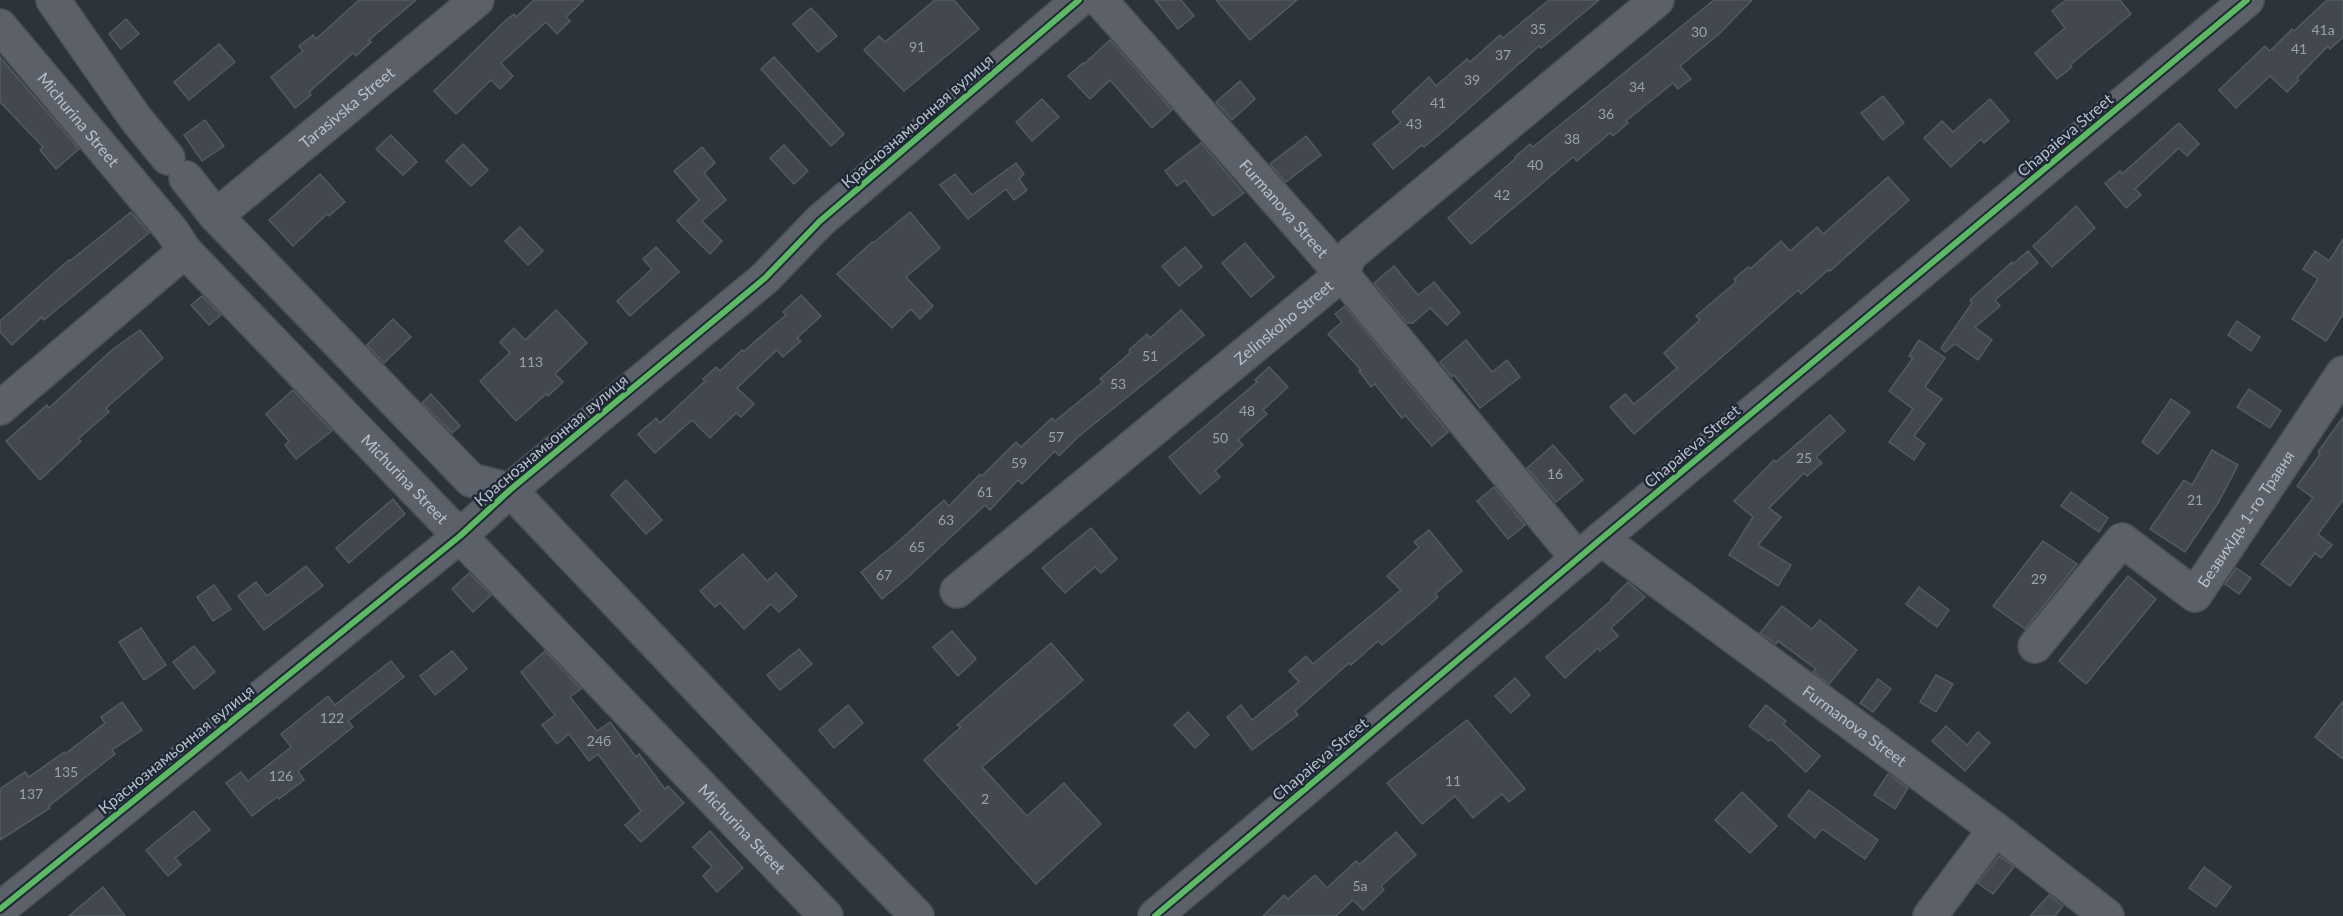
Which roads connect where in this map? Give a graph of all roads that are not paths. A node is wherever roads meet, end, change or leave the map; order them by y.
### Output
1 (53, 0) edge
2 (477, 0) edge
3 (1079, 0) edge
4 (1100, 0) edge
5 (1657, 0) edge
6 (2247, 0) edge
7 (0, 26) edge
8 (216, 216) junction
9 (185, 251) junction
10 (1342, 274) junction
11 (2343, 373) edge
12 (0, 408) edge
13 (510, 490) junction
14 (460, 536) junction
15 (1590, 549) junction
16 (957, 591) dead end
17 (2035, 646) dead end
18 (1995, 829) junction
19 (0, 909) edge
20 (826, 916) edge
21 (917, 916) edge
22 (1155, 916) edge
23 (1930, 916) edge
24 (2107, 916) edge

1 - 8 street
2 - 8 street, Tarasivska Street
3 - 13 street, Краснознамьонная вулиця
4 - 10 street, Furmanova Street
5 - 10 street, Zelinskoho Street
6 - 15 street, Chapaieva Street
7 - 9 street, Michurina Street
8 - 13 street
9 - 12 street
9 - 14 street, Michurina Street
10 - 15 street, Furmanova Street
10 - 16 street, Zelinskoho Street
11 - 17 street, Безвихідь 1-го Травня
13 - 14 street, Краснознамьонная вулиця
13 - 21 street
14 - 19 street, Краснознамьонная вулиця
14 - 20 street, Michurina Street
15 - 18 street, Furmanova Street
15 - 22 street, Chapaieva Street
18 - 23 street
18 - 24 street, Furmanova Street

